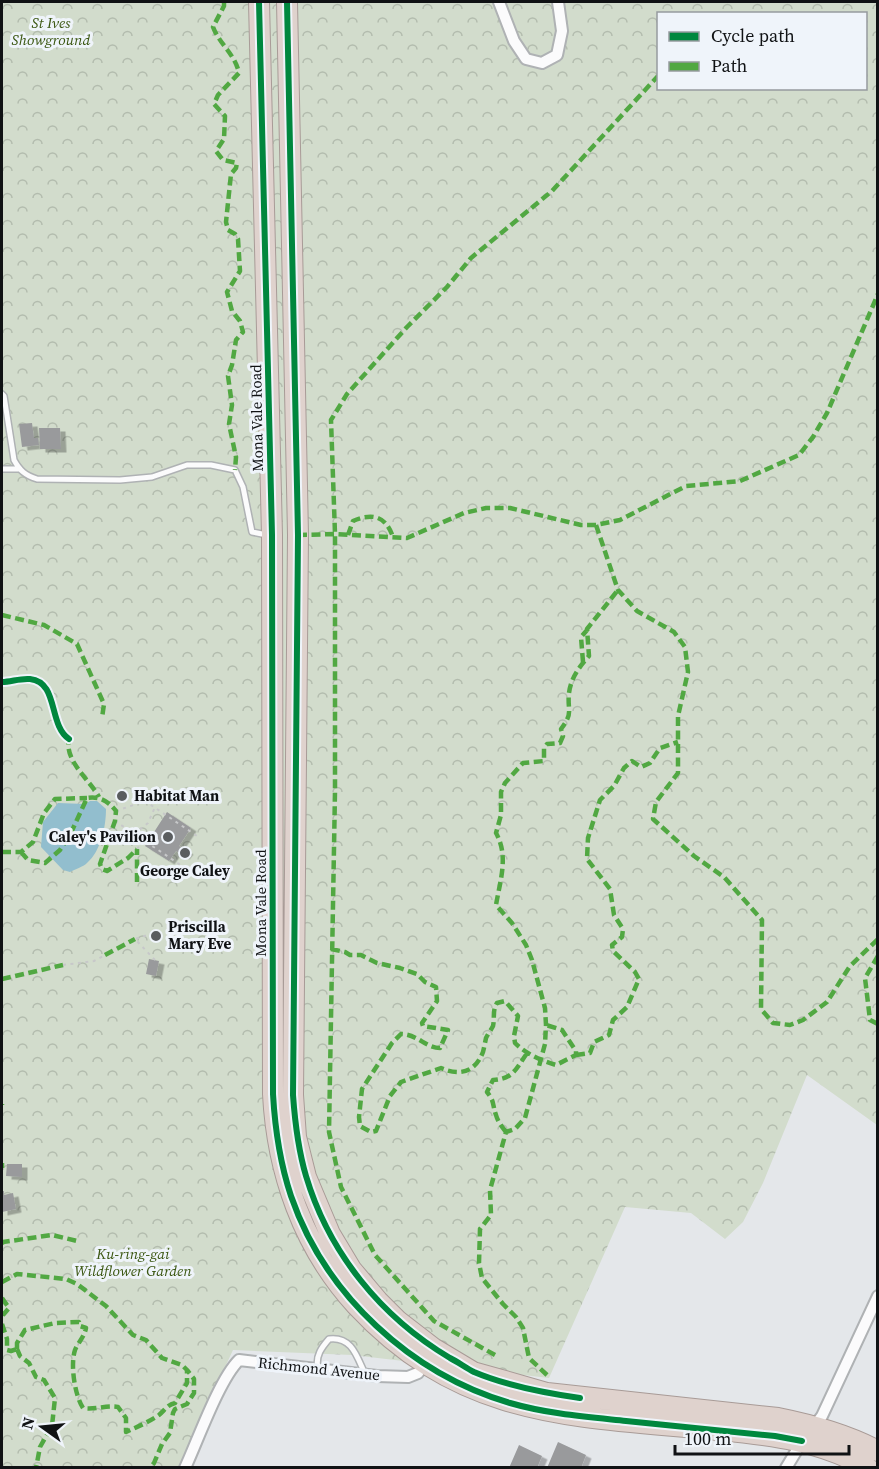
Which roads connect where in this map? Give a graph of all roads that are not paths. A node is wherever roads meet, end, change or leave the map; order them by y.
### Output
1 (259, 2) edge
2 (288, 2) edge
3 (499, 2) edge
4 (558, 2) edge
5 (2, 394) edge
6 (2, 430) edge
7 (10, 433) junction
8 (2, 469) edge
9 (19, 469) junction
10 (285, 535) junction
11 (878, 1296) edge
12 (429, 1357) junction
13 (318, 1370) junction
14 (365, 1375) junction
15 (815, 1426) junction
16 (802, 1441) junction
17 (878, 1451) edge
18 (185, 1467) edge
19 (786, 1467) edge
20 (868, 1467) edge

1 - 10 highway, Mona Vale Road
2 - 10 highway, Mona Vale Road
3 - 4 street
5 - 7 lane
6 - 7 lane
7 - 9 lane
8 - 9 lane
9 - 10 lane
10 - 12 highway, Mona Vale Road
11 - 15 street
12 - 14 street, Richmond Avenue
12 - 15 highway, Mona Vale Road
12 - 16 highway, Mona Vale Road
13 - 14 street, Richmond Avenue
13 - 14 lane
13 - 18 street, Richmond Avenue
15 - 16 street
15 - 17 highway, Mona Vale Road
16 - 19 street
16 - 20 highway, Mona Vale Road

